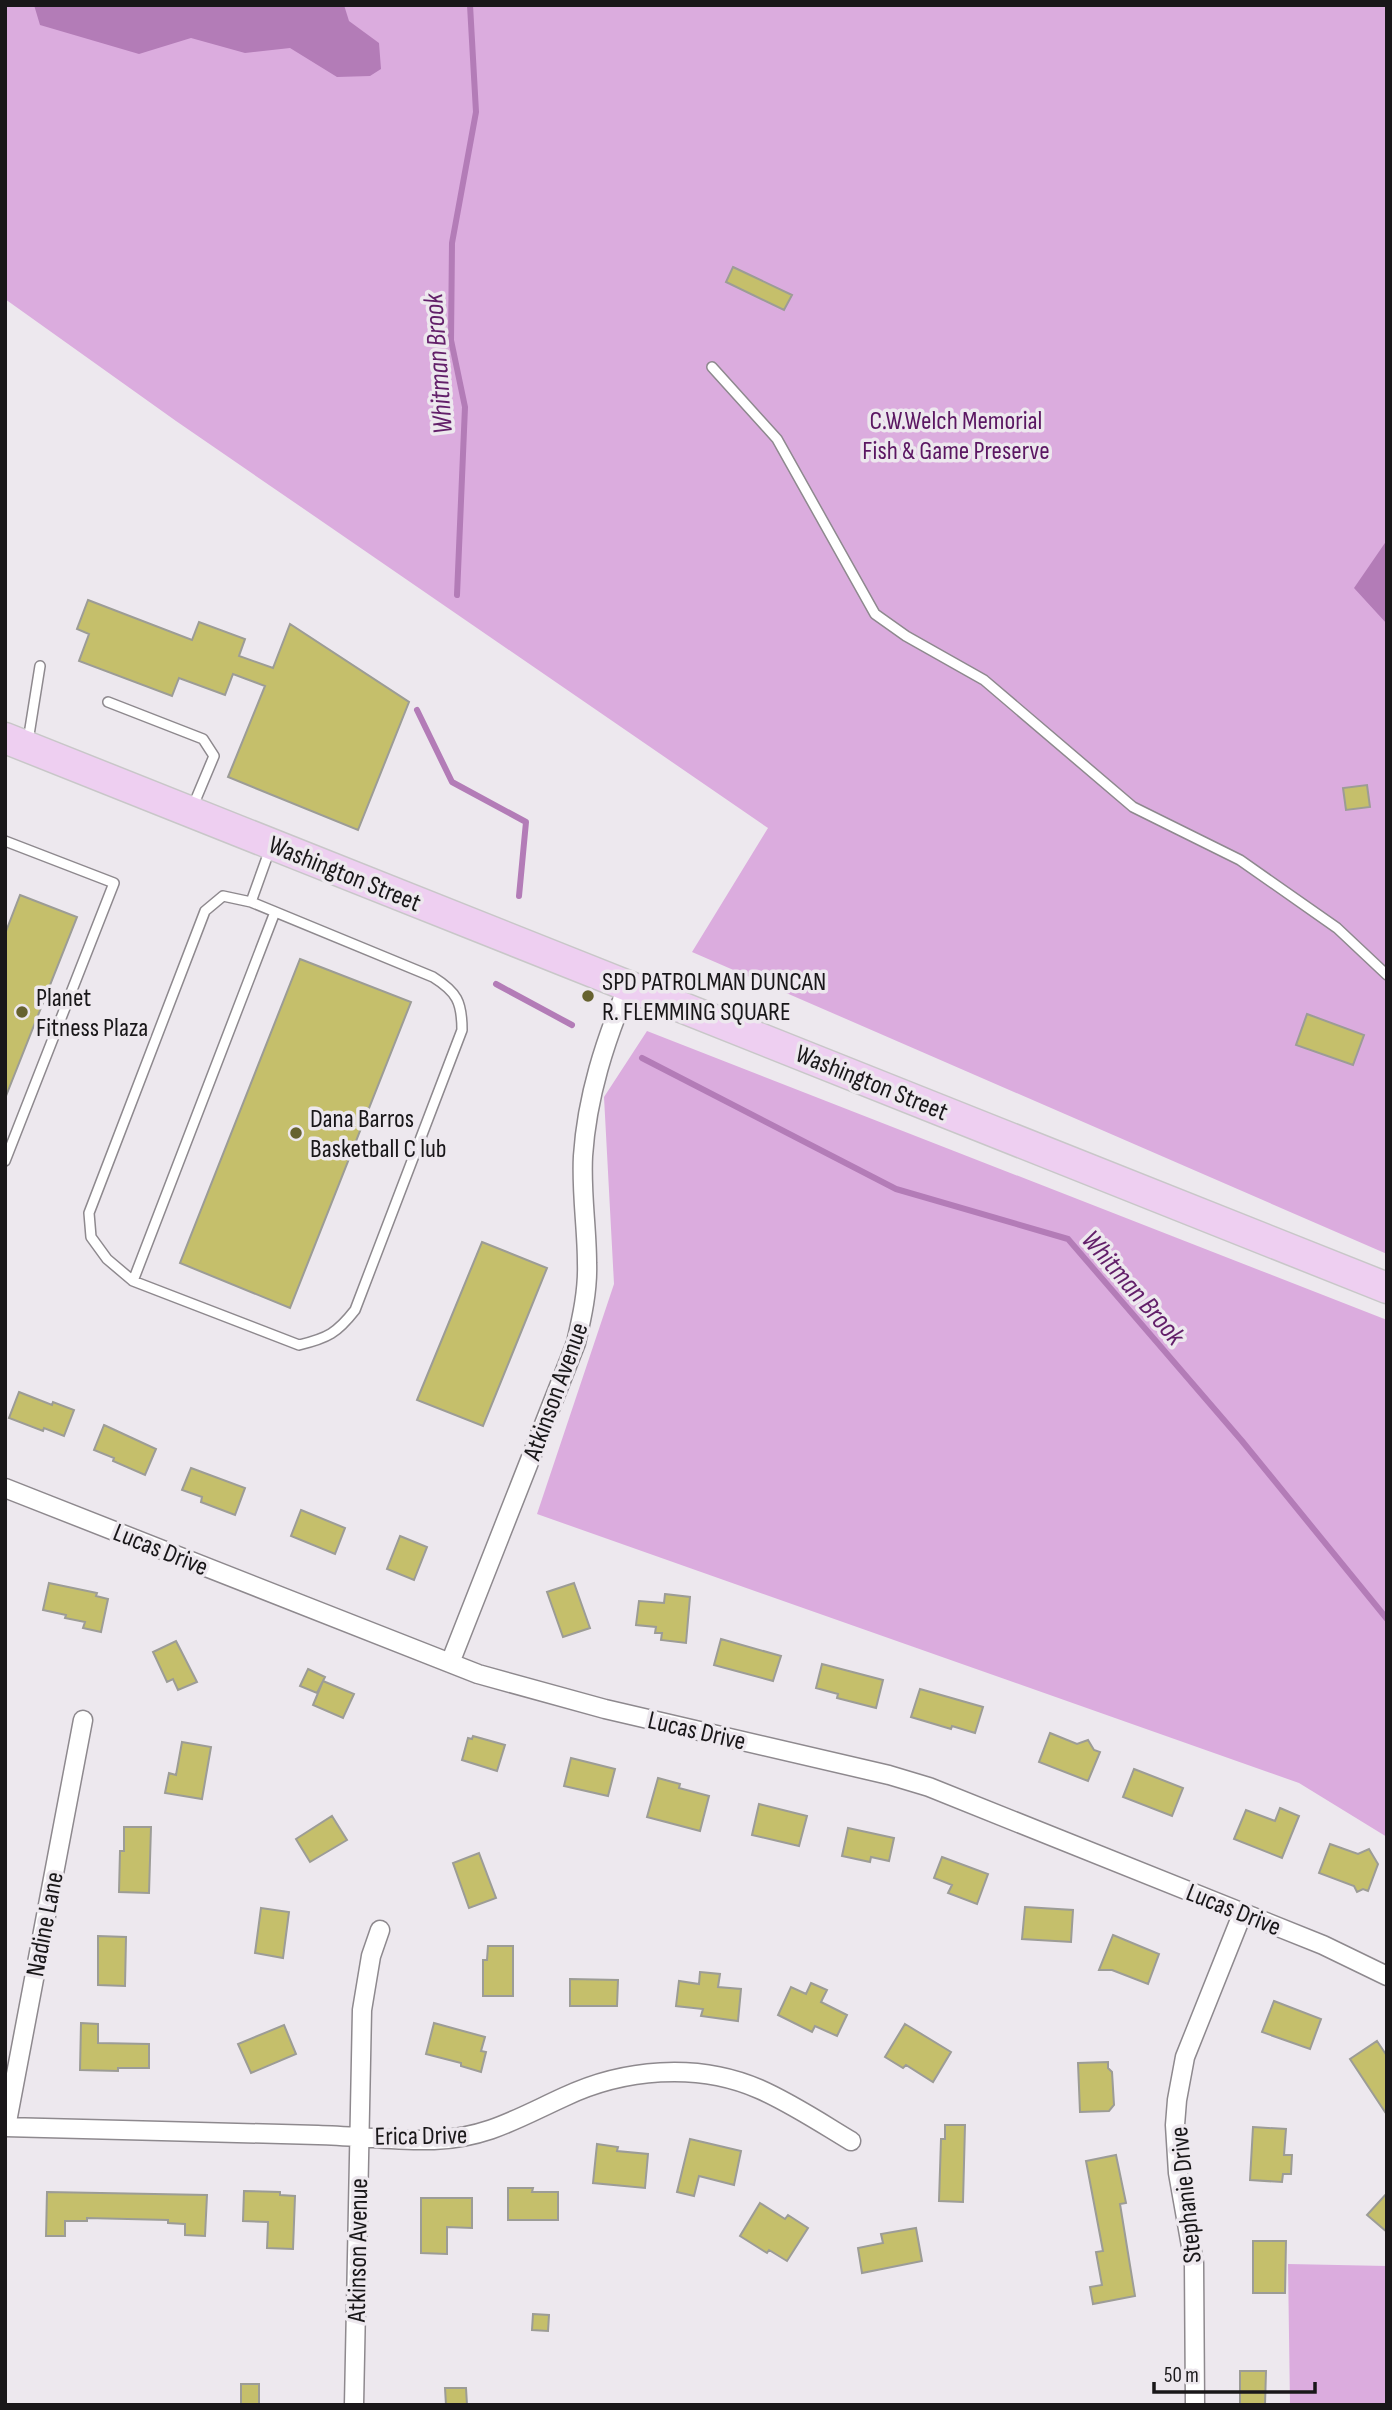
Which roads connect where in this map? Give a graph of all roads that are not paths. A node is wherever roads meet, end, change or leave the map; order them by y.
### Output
1 (712, 367) dead end
2 (40, 666) dead end
3 (108, 702) dead end
4 (16, 742) edge
5 (191, 811) junction
6 (5, 841) edge
7 (272, 844) junction
8 (251, 902) junction
9 (275, 912) junction
10 (1387, 975) edge
11 (628, 986) junction
12 (5, 1161) edge
13 (133, 1281) junction
14 (1387, 1288) edge
15 (5, 1488) edge
16 (450, 1663) junction
17 (83, 1720) dead end
18 (1243, 1912) junction
19 (380, 1930) dead end
20 (1387, 1976) edge
21 (5, 2127) edge
22 (359, 2136) junction
23 (851, 2141) dead end
24 (355, 2405) edge
25 (1195, 2405) edge

1 - 10 lane
2 - 4 lane
3 - 5 lane
4 - 5 main road, Washington Street
5 - 7 main road, Washington Street
6 - 12 lane
7 - 8 lane
7 - 11 main road, Washington Street
8 - 9 lane
8 - 13 lane
9 - 13 lane
9 - 13 lane
11 - 14 main road, Washington Street
11 - 16 street, Atkinson Avenue
15 - 16 street, Lucas Drive
16 - 18 street, Lucas Drive
17 - 21 street, Nadine Lane
18 - 20 street, Lucas Drive
18 - 25 street, Stephanie Drive
19 - 22 street, Atkinson Avenue
21 - 22 street, Erica Drive
22 - 23 street, Erica Drive
22 - 24 street, Atkinson Avenue

